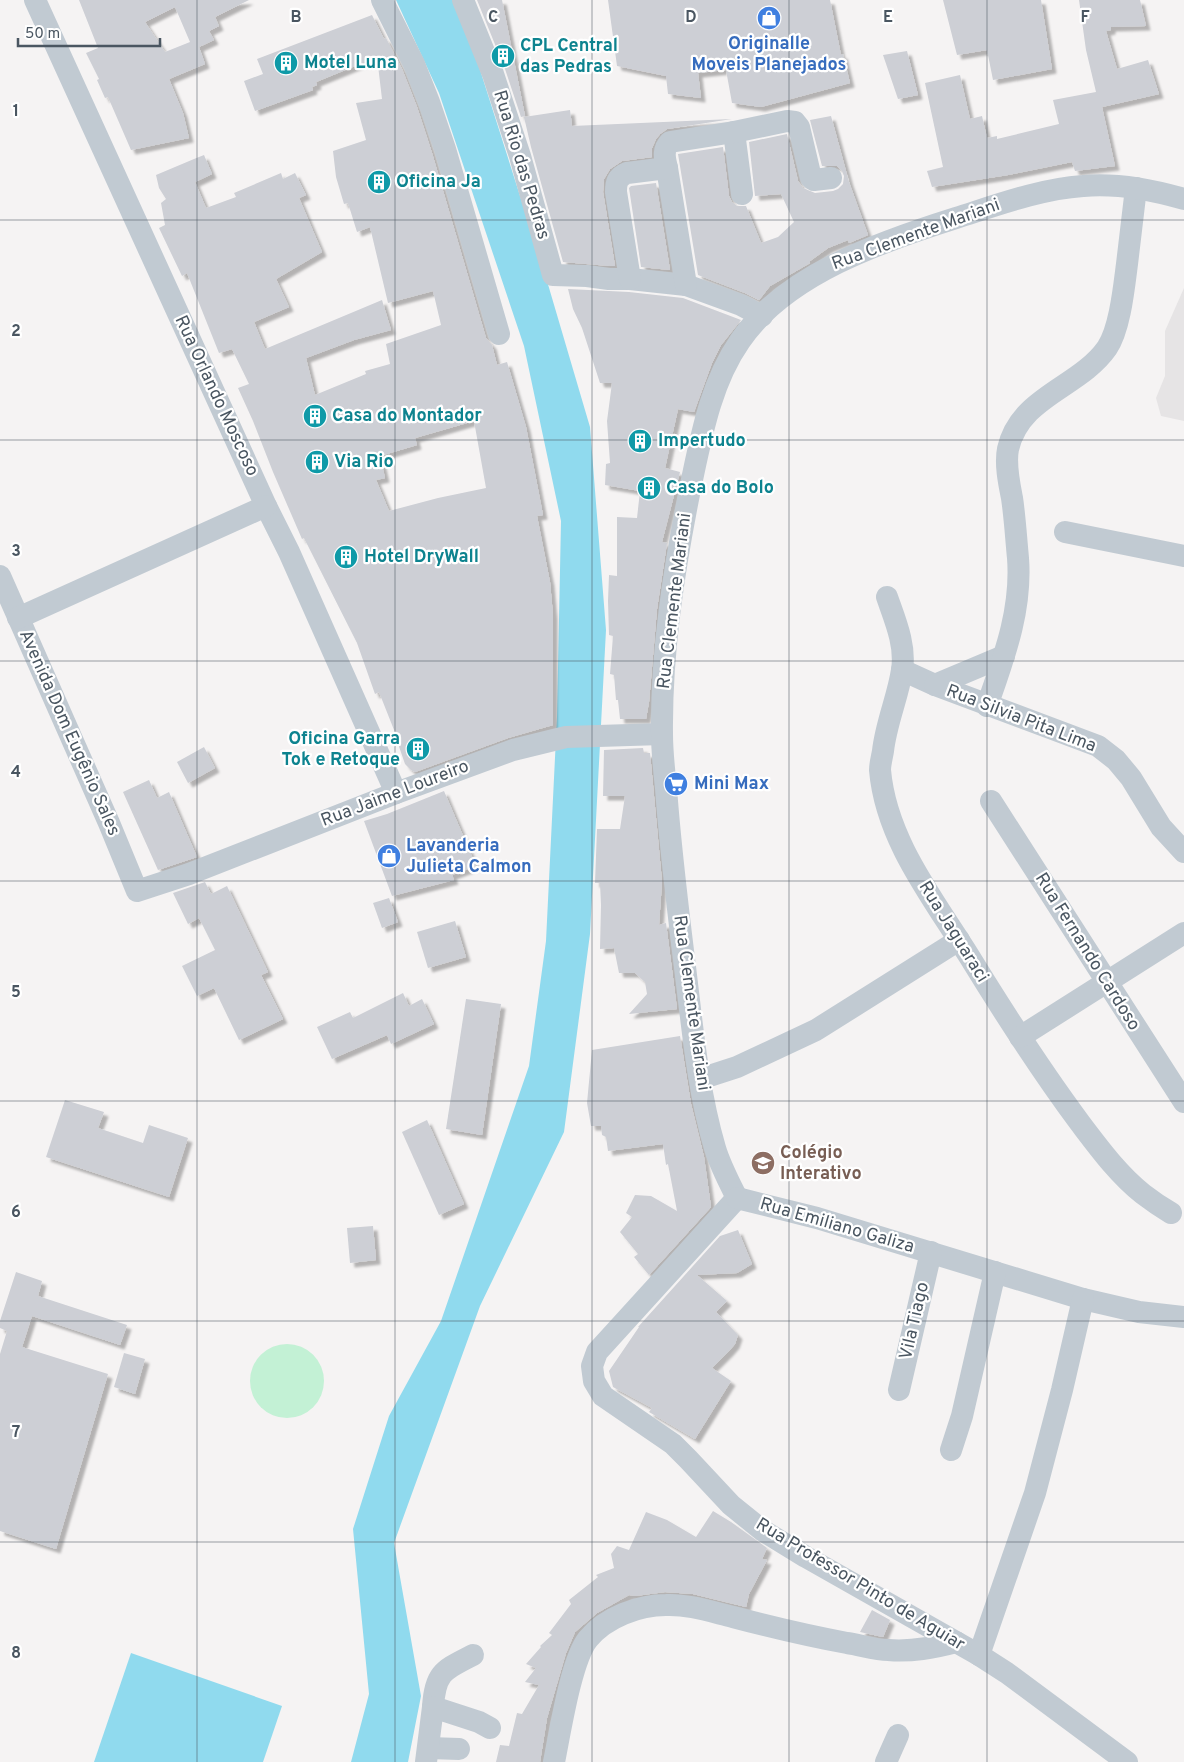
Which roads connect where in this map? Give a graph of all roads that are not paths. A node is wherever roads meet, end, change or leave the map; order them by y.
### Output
1 (35, 0) edge
2 (382, 0) edge
3 (463, 0) edge
4 (734, 132) junction
5 (667, 168) junction
6 (831, 178) dead end
7 (1136, 188) junction
8 (742, 194) dead end
9 (1184, 199) edge
10 (630, 279) junction
11 (686, 285) junction
12 (762, 316) junction
13 (499, 334) dead end
14 (266, 506) junction
15 (1065, 532) dead end
16 (1184, 556) edge
17 (0, 576) edge
18 (887, 597) dead end
19 (18, 618) junction
20 (1004, 656) junction
21 (902, 670) junction
22 (935, 685) junction
23 (987, 706) junction
24 (662, 734) junction
25 (396, 793) junction
26 (991, 801) dead end
27 (1184, 852) edge
28 (137, 891) joint
29 (1184, 933) edge
30 (959, 940) junction
31 (1106, 983) junction
32 (1020, 1037) junction
33 (700, 1079) junction
34 (1184, 1102) edge
35 (737, 1198) junction
36 (1170, 1214) dead end
37 (931, 1252) junction
38 (995, 1272) junction
39 (1082, 1299) junction
40 (1184, 1318) edge
41 (899, 1390) dead end
42 (603, 1396) joint
43 (951, 1450) dead end
44 (956, 1642) junction
45 (473, 1655) dead end
46 (979, 1655) junction
47 (434, 1707) junction
48 (490, 1728) dead end
49 (898, 1735) dead end
50 (459, 1749) dead end
51 (427, 1755) edge
52 (554, 1762) edge
53 (886, 1762) edge
54 (1127, 1762) edge

1 - 14 street, Rua Orlando Moscoso
2 - 13 street
3 - 10 street, Rua Rio das Pedras
4 - 5 street
4 - 6 street
4 - 8 street
5 - 10 street
5 - 11 street
7 - 9 street, Rua Clemente Mariani
7 - 12 street, Rua Clemente Mariani
7 - 20 street
10 - 11 street
11 - 12 street
12 - 24 street, Rua Clemente Mariani
14 - 19 street
14 - 25 street, Rua Orlando Moscoso
15 - 16 street
17 - 19 street, Avenida Dom Eugênio Sales
18 - 21 street, Rua Jaguaraci
19 - 28 street, Avenida Dom Eugênio Sales
20 - 22 street
20 - 23 street
21 - 22 street, Rua Silvia Pita Lima
21 - 30 street, Rua Jaguaraci
22 - 23 street, Rua Silvia Pita Lima
23 - 27 street, Rua Silvia Pita Lima
24 - 25 street, Rua Jaime Loureiro
24 - 33 street, Rua Clemente Mariani
25 - 28 street, Rua Jaime Loureiro
26 - 31 street, Rua Fernando Cardoso
29 - 31 street
30 - 32 street, Rua Jaguaraci
30 - 33 street
31 - 32 street
31 - 34 street, Rua Fernando Cardoso
32 - 36 street, Rua Jaguaraci
33 - 35 street, Rua Clemente Mariani
35 - 37 street, Rua Emiliano Galiza
35 - 42 street, Rua Emiliano Galiza
37 - 38 street, Rua Emiliano Galiza
37 - 41 street, Vila Tiago
38 - 39 street, Rua Emiliano Galiza
38 - 43 street
39 - 40 street, Rua Emiliano Galiza
39 - 46 street
42 - 44 street, Rua Professor Pinto de Aguiar
44 - 46 street, Rua Professor Pinto de Aguiar
44 - 52 street
45 - 47 street
46 - 54 street, Rua Professor Pinto de Aguiar
47 - 48 street
47 - 51 street
49 - 53 street
50 - 51 street

